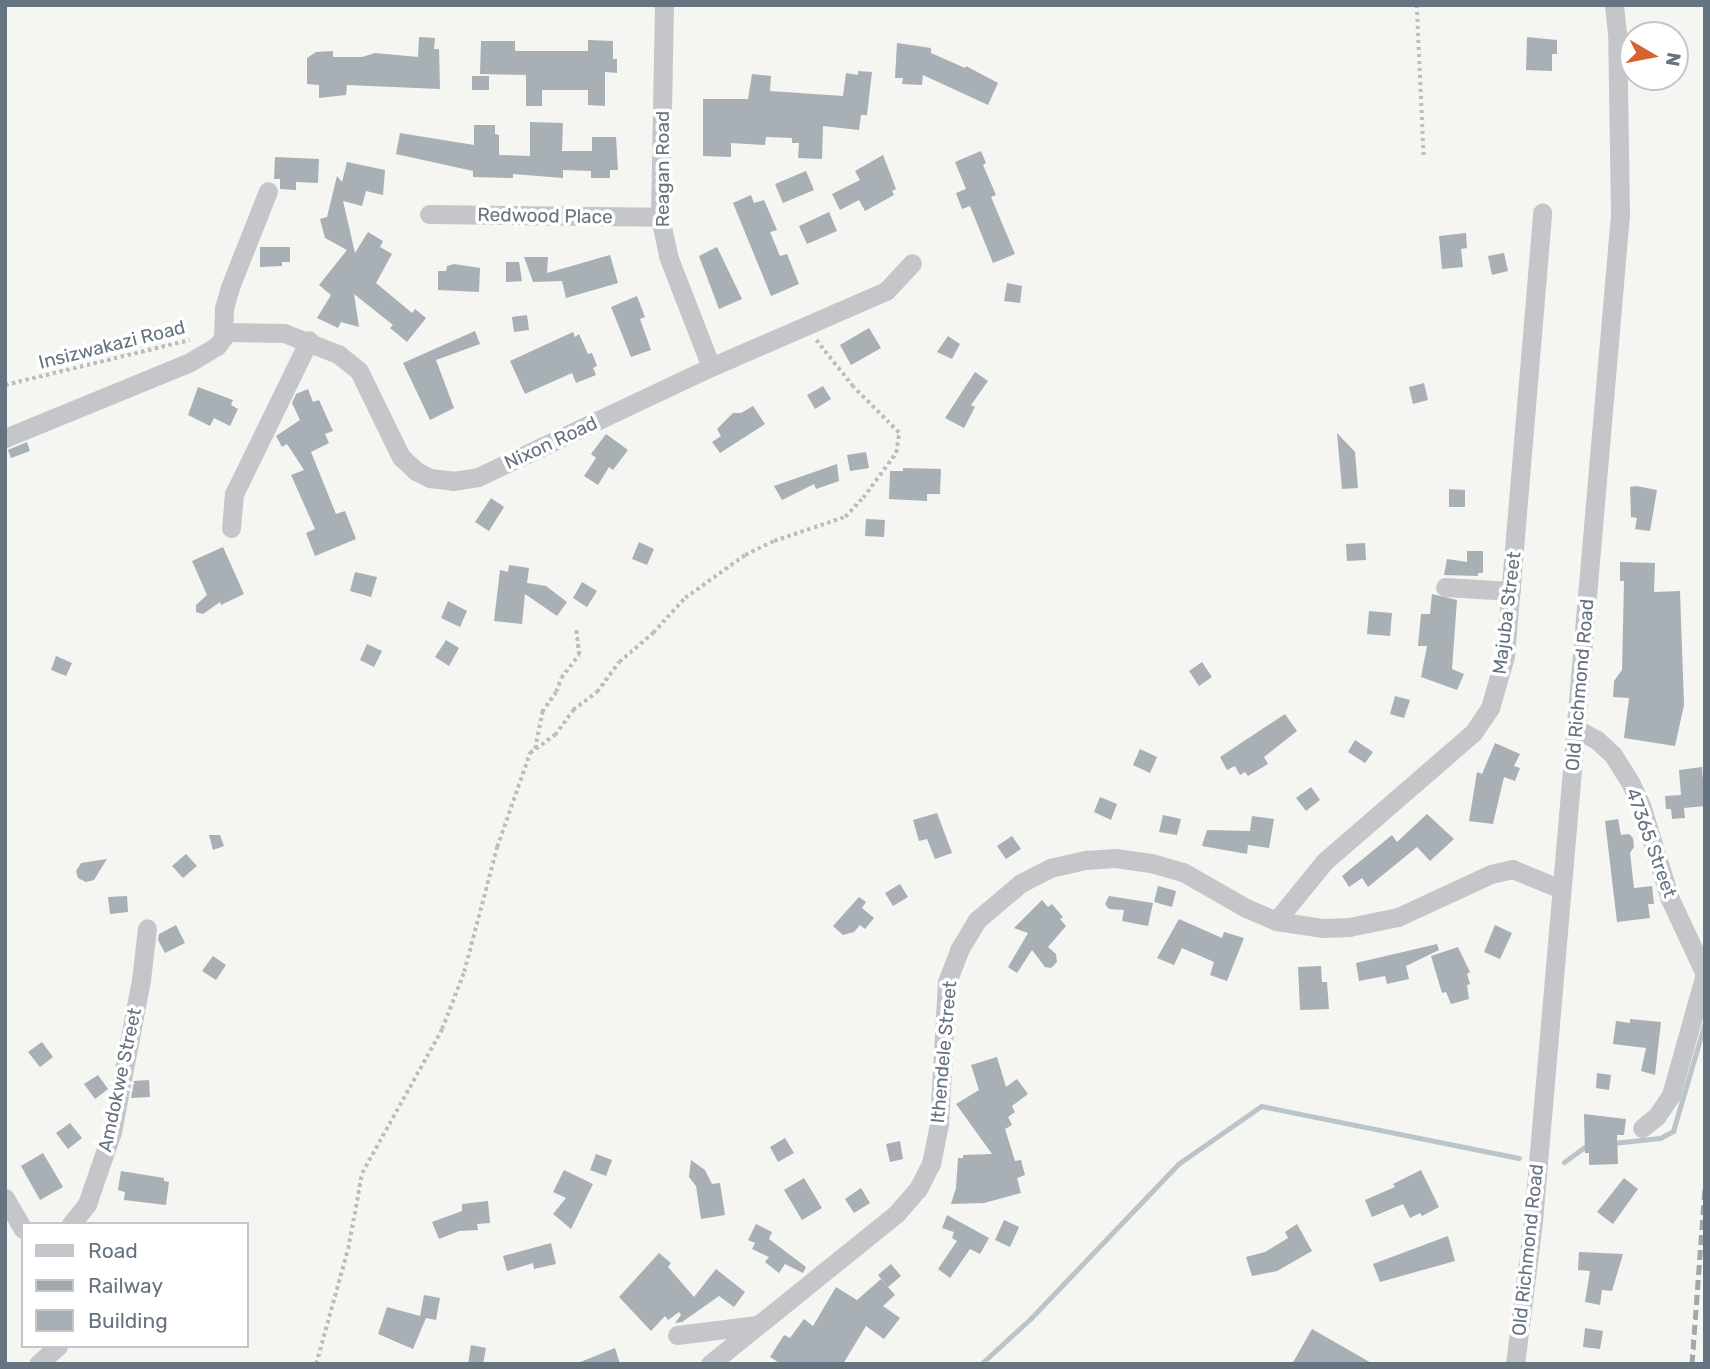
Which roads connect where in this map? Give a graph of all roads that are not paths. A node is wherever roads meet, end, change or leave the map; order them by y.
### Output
1 (664, 5) edge
2 (1614, 5) edge
3 (268, 191) dead end
4 (429, 214) dead end
5 (1542, 214) dead end
6 (660, 218) junction
7 (912, 263) dead end
8 (225, 332) junction
9 (309, 340) junction
10 (711, 367) junction
11 (5, 438) edge
12 (231, 528) dead end
13 (1445, 587) dead end
14 (1511, 592) junction
15 (1577, 729) junction
16 (1561, 889) junction
17 (1276, 921) junction
18 (147, 928) dead end
19 (1705, 974) edge
20 (1642, 1128) dead end
21 (5, 1198) edge
22 (73, 1222) edge
23 (21, 1226) edge
24 (758, 1325) junction
25 (677, 1335) dead end
26 (56, 1348) edge
27 (38, 1364) edge
28 (710, 1364) edge
29 (1515, 1364) edge

1 - 6 street, Reagan Road
2 - 15 street, Old Richmond Road
3 - 8 street
4 - 6 street, Redwood Place
5 - 14 street, Majuba Street
6 - 10 street, Reagan Road
7 - 10 street, Nixon Road
8 - 9 street, Nixon Road
8 - 11 street
9 - 10 street, Nixon Road
9 - 12 street
13 - 14 street
14 - 17 street, Majuba Street
15 - 16 street, Old Richmond Road
15 - 19 street, 47365 Street
16 - 17 street, Ithendele Street
16 - 29 street, Old Richmond Road
17 - 24 street, Ithendele Street
18 - 22 street, Amdokwe Street
19 - 20 street
21 - 23 street
24 - 25 street
24 - 28 street, Ithendele Street
26 - 27 street

